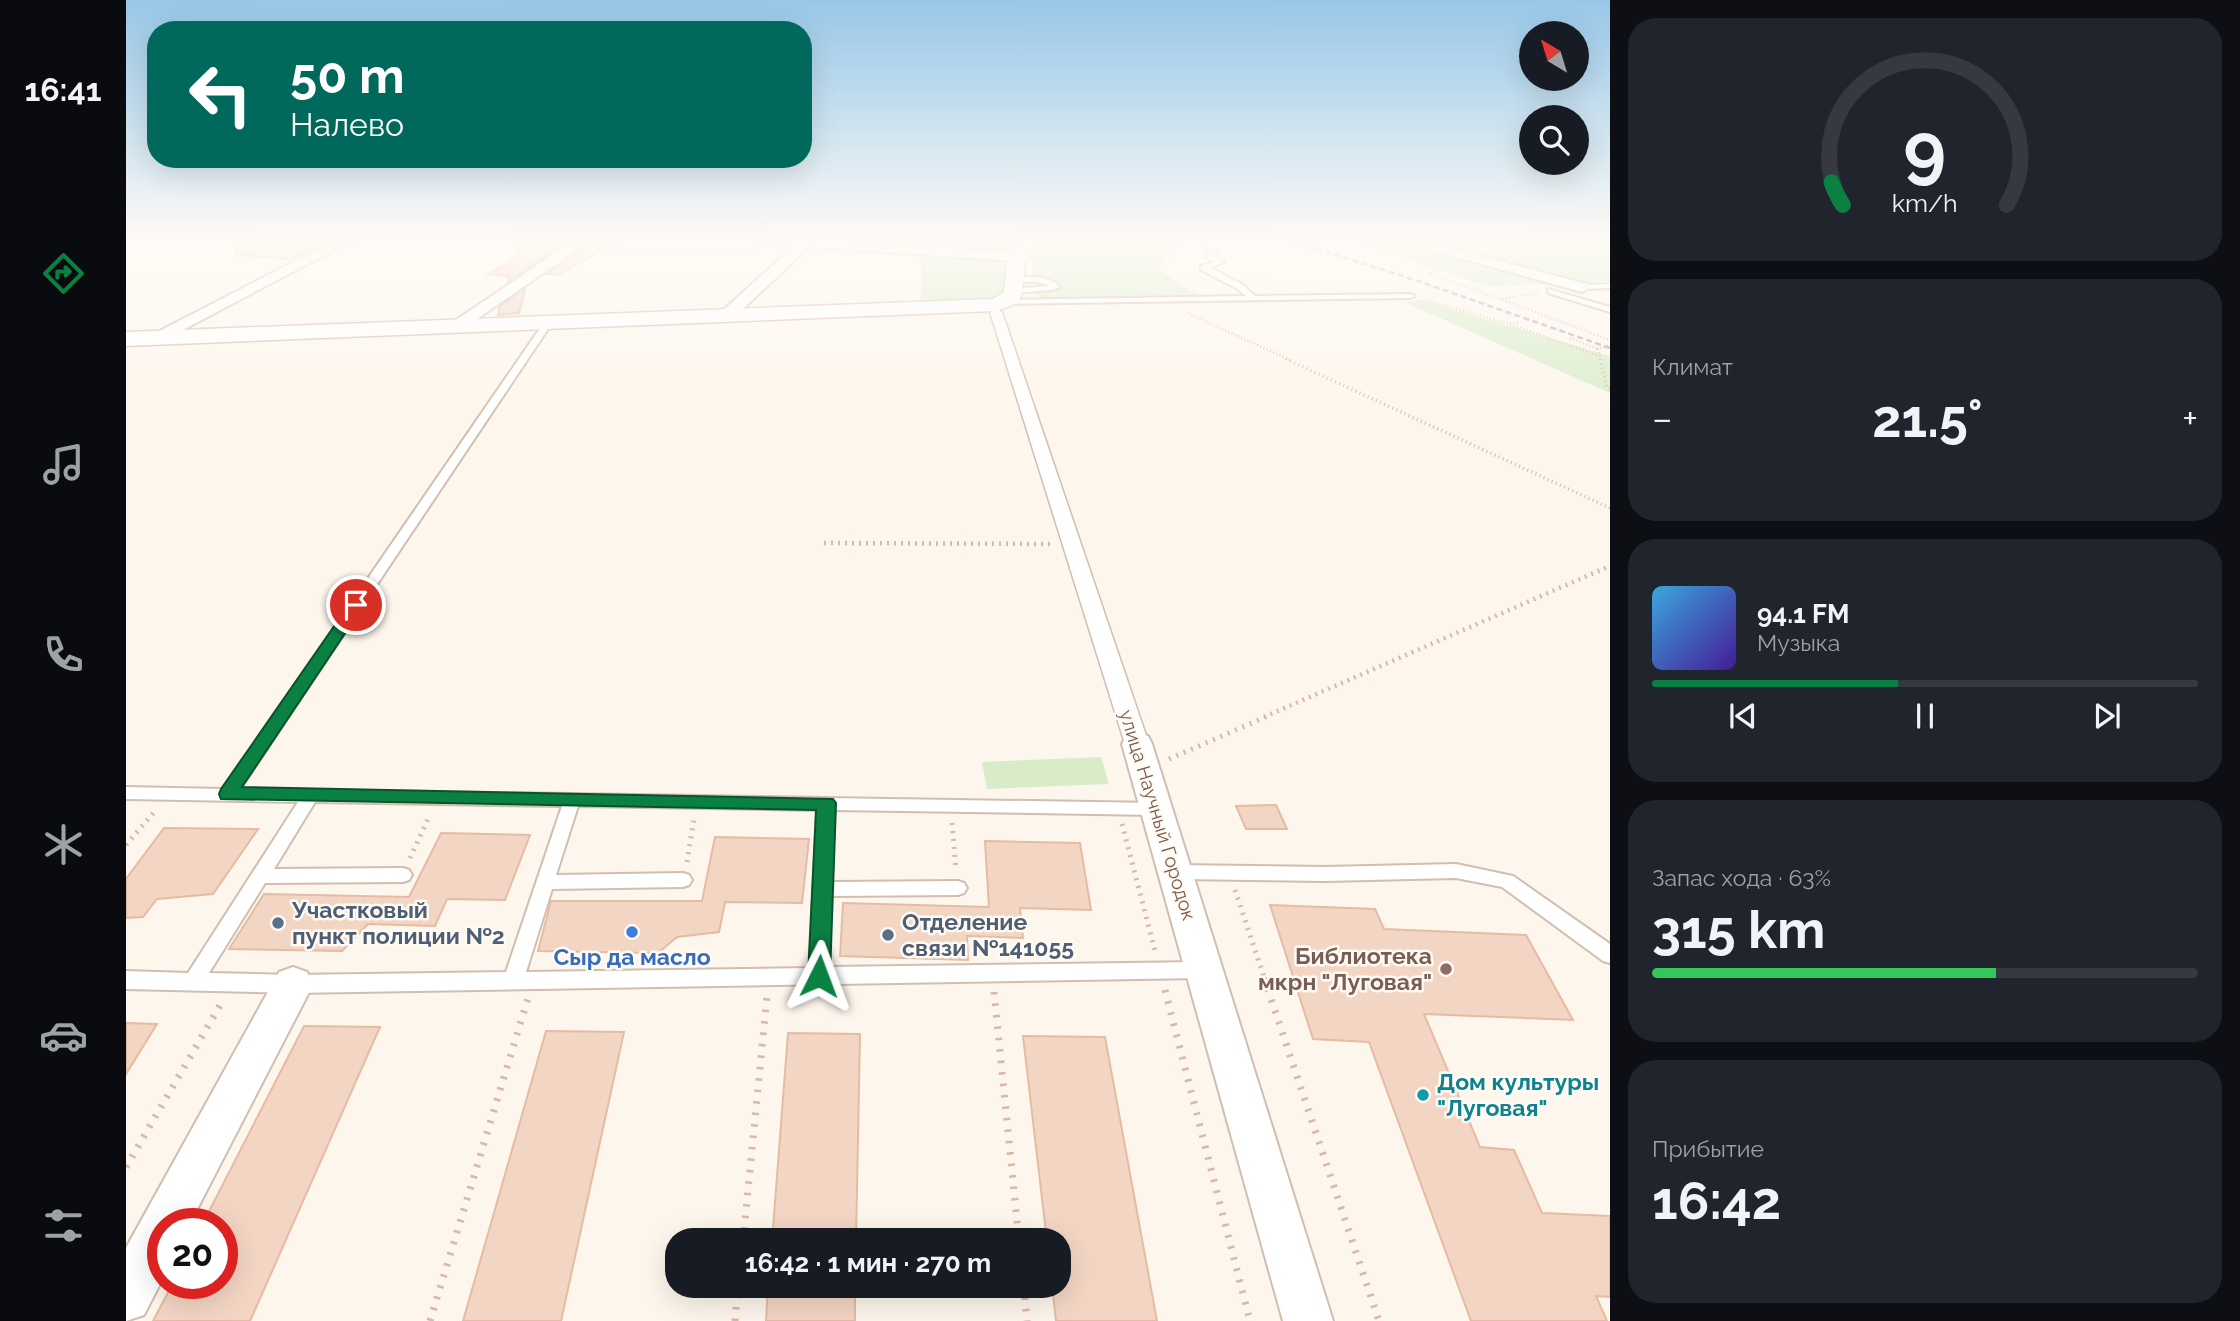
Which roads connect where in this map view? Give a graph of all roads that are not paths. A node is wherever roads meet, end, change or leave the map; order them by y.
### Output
1 (226, 302) edge
2 (492, 302) edge
3 (742, 302) edge
4 (999, 302) edge
5 (1009, 302) edge
6 (1584, 302) edge
7 (1610, 310) edge
8 (725, 317) junction
9 (548, 323) junction
10 (455, 326) junction
11 (156, 337) junction
12 (126, 339) edge
13 (1141, 756) joint
14 (126, 793) edge
15 (228, 794) junction
16 (311, 795) junction
17 (572, 799) junction
18 (826, 803) junction
19 (1138, 808) junction
20 (1176, 872) junction
21 (403, 875) road end
22 (260, 876) junction
23 (683, 880) road end
24 (545, 882) junction
25 (958, 888) road end
26 (823, 889) junction
27 (1610, 955) edge
28 (1205, 970) junction
29 (819, 976) junction
30 (126, 980) edge
31 (513, 981) junction
32 (193, 982) junction
33 (293, 984) junction
34 (173, 1208) edge
35 (147, 1258) edge
36 (126, 1297) edge
37 (1308, 1321) edge

1 - 11 street
2 - 10 street
3 - 8 street
4 - 8 street
5 - 13 street, улица Научный Городок
6 - 7 lane
8 - 9 street
9 - 10 street
9 - 15 lane
10 - 11 street
11 - 12 street
13 - 19 street, улица Научный Городок
14 - 15 lane
15 - 16 lane
16 - 17 lane
16 - 22 lane
17 - 18 lane
17 - 24 lane
18 - 19 lane
18 - 26 lane
19 - 20 street, улица Научный Городок
20 - 27 lane
20 - 28 street, улица Научный Городок
21 - 22 lane
22 - 32 lane
23 - 24 lane
24 - 31 lane
25 - 26 lane
26 - 29 lane
28 - 29 lane
28 - 37 street, улица Научный Городок
29 - 31 lane
30 - 32 lane
31 - 33 lane
32 - 33 lane
33 - 34 street
35 - 36 street

